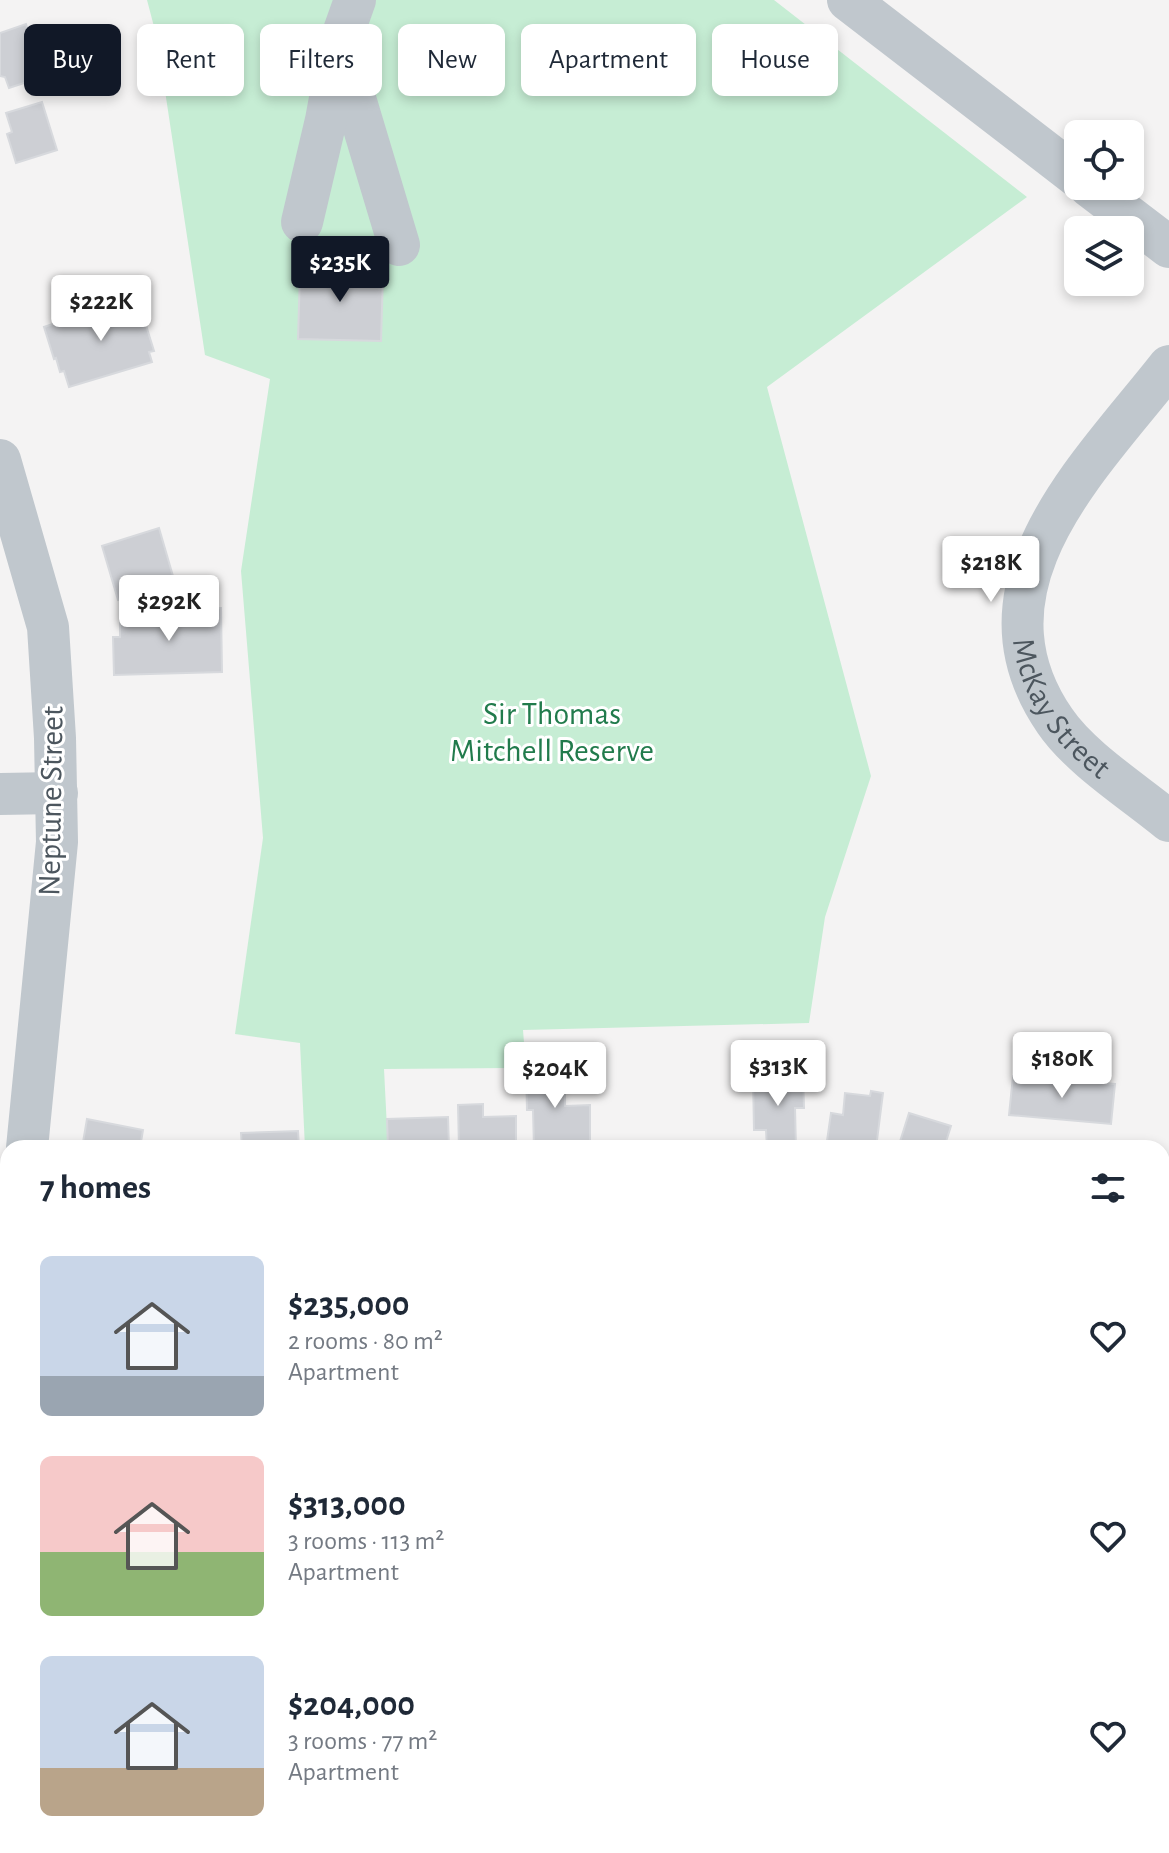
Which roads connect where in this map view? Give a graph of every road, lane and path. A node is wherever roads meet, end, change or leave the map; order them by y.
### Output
1 (355, 0) edge
2 (848, 0) edge
3 (346, 24) edge
4 (330, 96) edge
5 (354, 96) edge
6 (1064, 166) edge
7 (1107, 200) edge
8 (302, 222) dead end
9 (399, 245) dead end
10 (1169, 247) edge
11 (1169, 366) edge
12 (0, 460) edge
13 (57, 793) junction
14 (0, 794) edge
15 (1169, 821) edge
16 (28, 1140) edge

1 - 3 street
2 - 6 street
4 - 8 street
5 - 9 street
7 - 10 street
11 - 15 street, McKay Street
12 - 13 street, Neptune Street
13 - 14 street
13 - 16 street, Neptune Street

